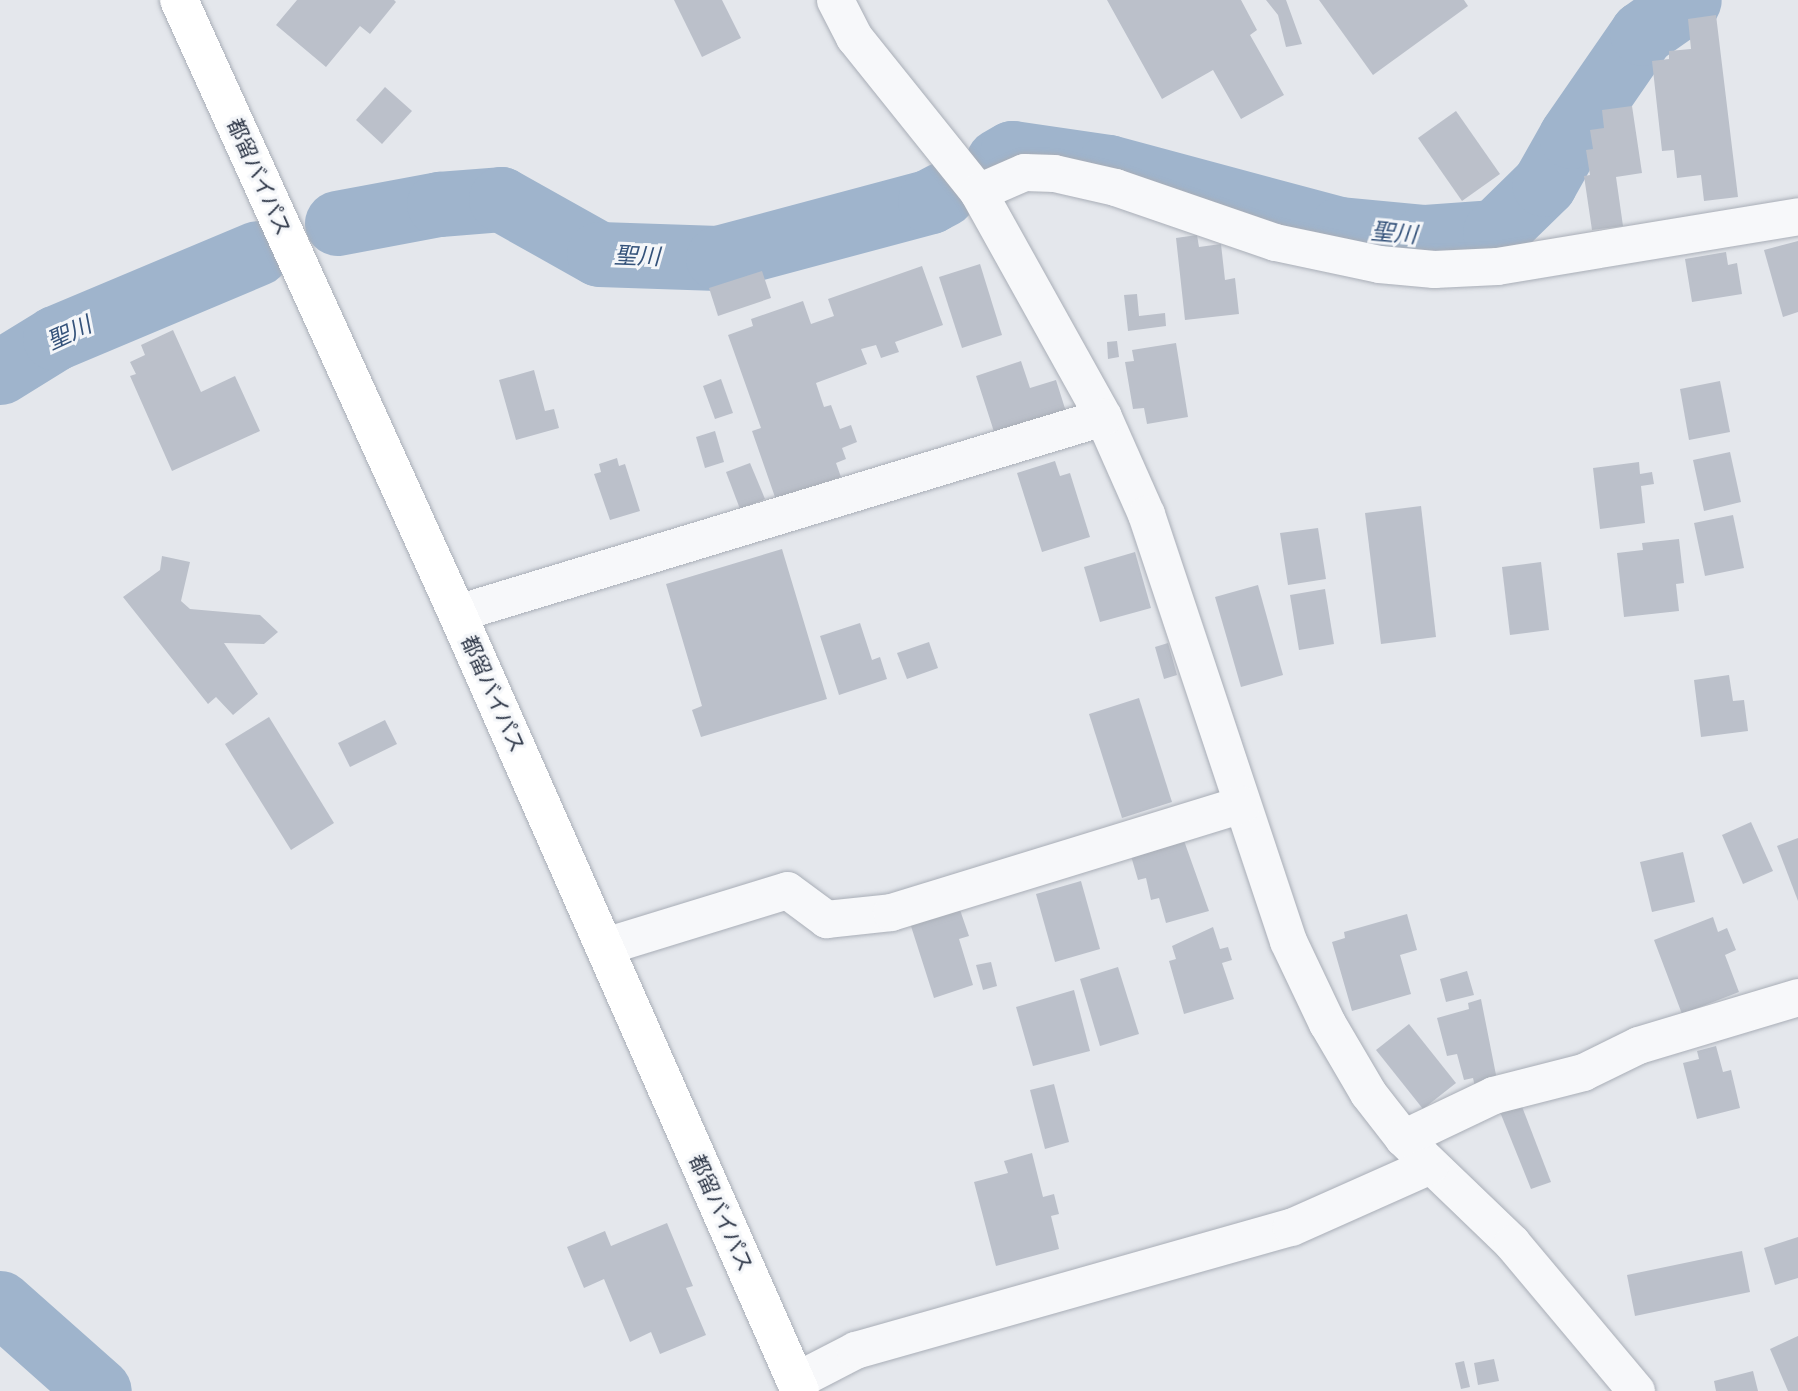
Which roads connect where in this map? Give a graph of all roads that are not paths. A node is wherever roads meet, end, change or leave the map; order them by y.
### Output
1 (178, 0) edge
2 (835, 0) edge
3 (978, 192) junction
4 (1798, 216) edge
5 (1103, 416) junction
6 (457, 613) junction
7 (1242, 804) junction
8 (605, 946) junction
9 (1798, 997) edge
10 (1403, 1138) junction
11 (1430, 1165) junction
12 (797, 1386) edge
13 (1636, 1391) edge

1 - 6 highway, 都留バイパス
2 - 3 street
3 - 4 street
3 - 5 street
5 - 6 street
5 - 7 street
6 - 8 highway, 都留バイパス
7 - 8 street
7 - 10 street
8 - 12 highway, 都留バイパス
9 - 10 street
10 - 11 street
11 - 12 street
11 - 13 street

